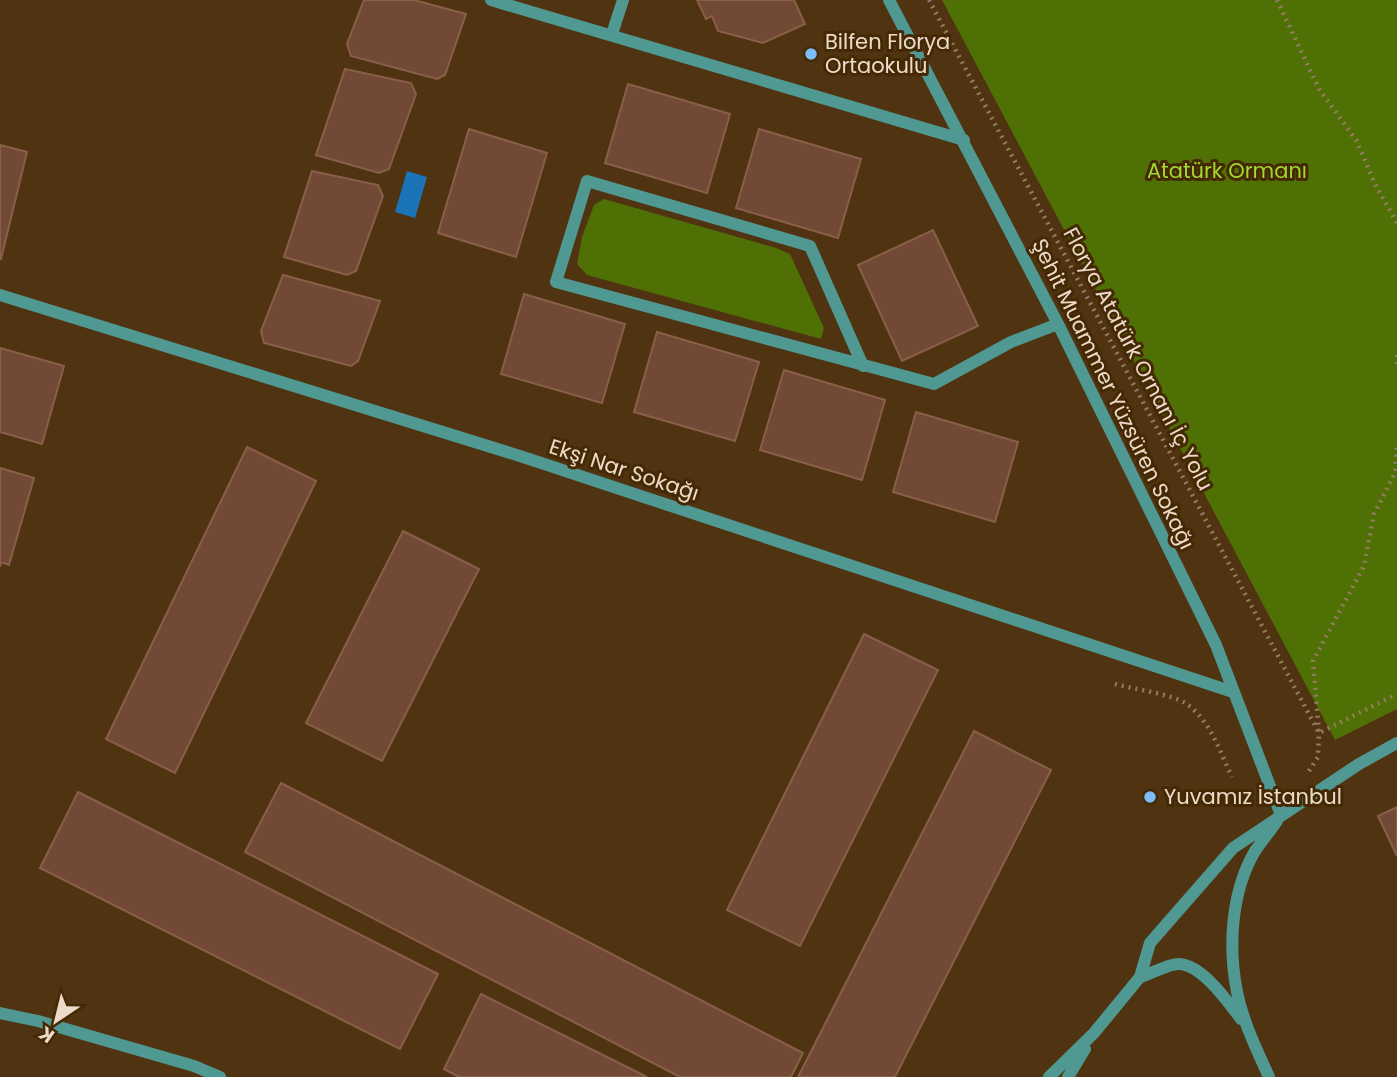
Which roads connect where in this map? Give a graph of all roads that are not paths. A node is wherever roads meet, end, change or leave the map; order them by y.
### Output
1 (491, 0) edge
2 (623, 0) edge
3 (889, 0) edge
4 (612, 34) junction
5 (964, 140) junction
6 (0, 295) edge
7 (1058, 324) junction
8 (863, 366) junction
9 (1233, 692) junction
10 (1397, 743) edge
11 (1281, 814) junction
12 (1140, 977) junction
13 (0, 1013) edge
14 (1248, 1028) junction
15 (1094, 1033) junction
16 (220, 1077) edge
17 (1049, 1077) edge
18 (1068, 1077) edge
19 (1269, 1077) edge

1 - 4 street
2 - 4 street
3 - 5 street, Şehit Muammer Yüzsüren Sokağı
4 - 5 street
5 - 7 street, Şehit Muammer Yüzsüren Sokağı
6 - 9 street, Ekşi Nar Sokağı
7 - 8 street
7 - 9 street, Şehit Muammer Yüzsüren Sokağı
8 - 8 street
9 - 11 street, Şehit Muammer Yüzsüren Sokağı
10 - 11 street
11 - 12 street
11 - 14 street
12 - 14 street
12 - 15 street
13 - 16 street
14 - 19 street
15 - 17 street
15 - 18 street

